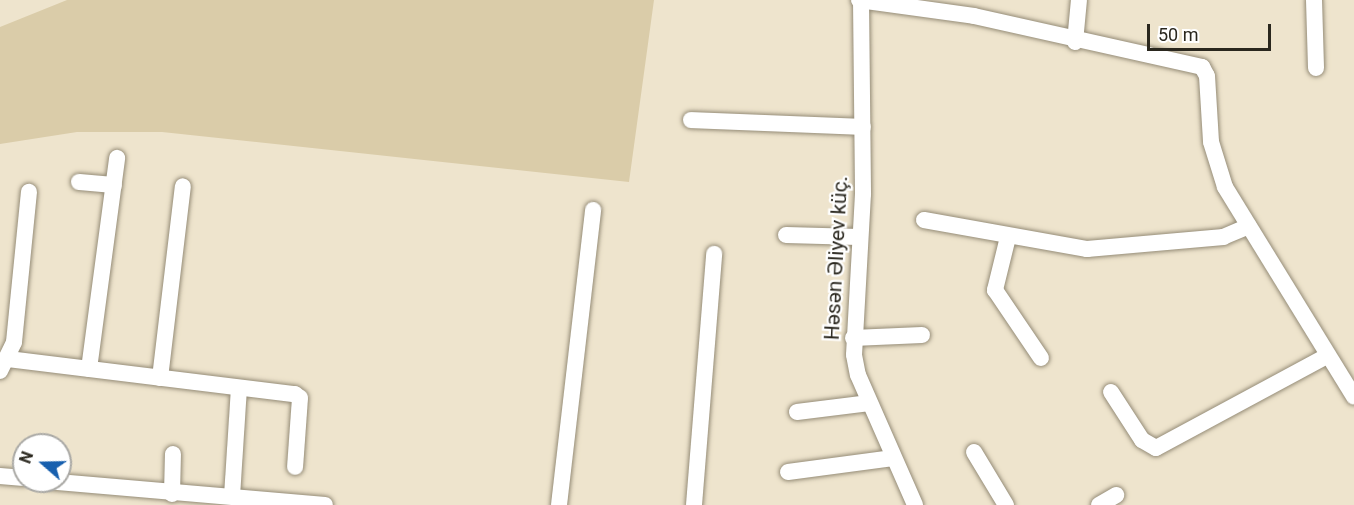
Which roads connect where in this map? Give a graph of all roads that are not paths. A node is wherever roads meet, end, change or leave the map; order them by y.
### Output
1 (860, 0) edge
2 (1079, 0) edge
3 (1314, 0) edge
4 (932, 5) edge
5 (1075, 42) junction
6 (1316, 68) dead end
7 (691, 120) dead end
8 (863, 127) junction
9 (117, 158) dead end
10 (80, 182) dead end
11 (114, 185) junction
12 (183, 186) dead end
13 (29, 192) dead end
14 (593, 210) dead end
15 (924, 220) dead end
16 (1249, 226) junction
17 (786, 236) dead end
18 (859, 237) junction
19 (1008, 237) junction
20 (714, 254) dead end
21 (922, 335) dead end
22 (853, 339) junction
23 (1327, 356) junction
24 (1041, 358) dead end
25 (4, 365) edge
26 (88, 369) junction
27 (160, 378) junction
28 (239, 389) junction
29 (1110, 392) dead end
30 (1354, 397) edge
31 (869, 403) junction
32 (797, 411) dead end
33 (974, 452) dead end
34 (173, 454) dead end
35 (894, 458) junction
36 (295, 467) dead end
37 (788, 472) dead end
38 (72, 487) edge
39 (172, 494) junction
40 (1116, 495) dead end
41 (232, 496) junction
42 (117, 498) edge
43 (201, 501) edge
44 (325, 505) edge
45 (559, 505) edge
46 (694, 505) edge
47 (915, 505) edge
48 (1006, 505) edge
49 (1099, 505) edge

1 - 4 street
1 - 8 street, Həsən Əliyev küç.
2 - 5 street
3 - 6 street
4 - 5 street
5 - 16 street
7 - 8 street
8 - 18 street, Həsən Əliyev küç.
9 - 11 street
10 - 11 street
11 - 26 street
12 - 27 street
13 - 25 street
14 - 45 street
15 - 19 street
16 - 19 street
16 - 23 street
17 - 18 street
18 - 22 street, Həsən Əliyev küç.
19 - 24 street
20 - 46 street
21 - 22 street
22 - 31 street, Həsən Əliyev küç.
23 - 29 street
23 - 30 street
25 - 26 street
26 - 27 street
27 - 28 street
28 - 36 street
28 - 41 street
31 - 32 street
31 - 35 street, Həsən Əliyev küç.
33 - 48 street
34 - 39 street
35 - 37 street
35 - 47 street, Həsən Əliyev küç.
38 - 42 street
39 - 42 street
39 - 43 street
40 - 49 street
41 - 43 street
41 - 44 street

